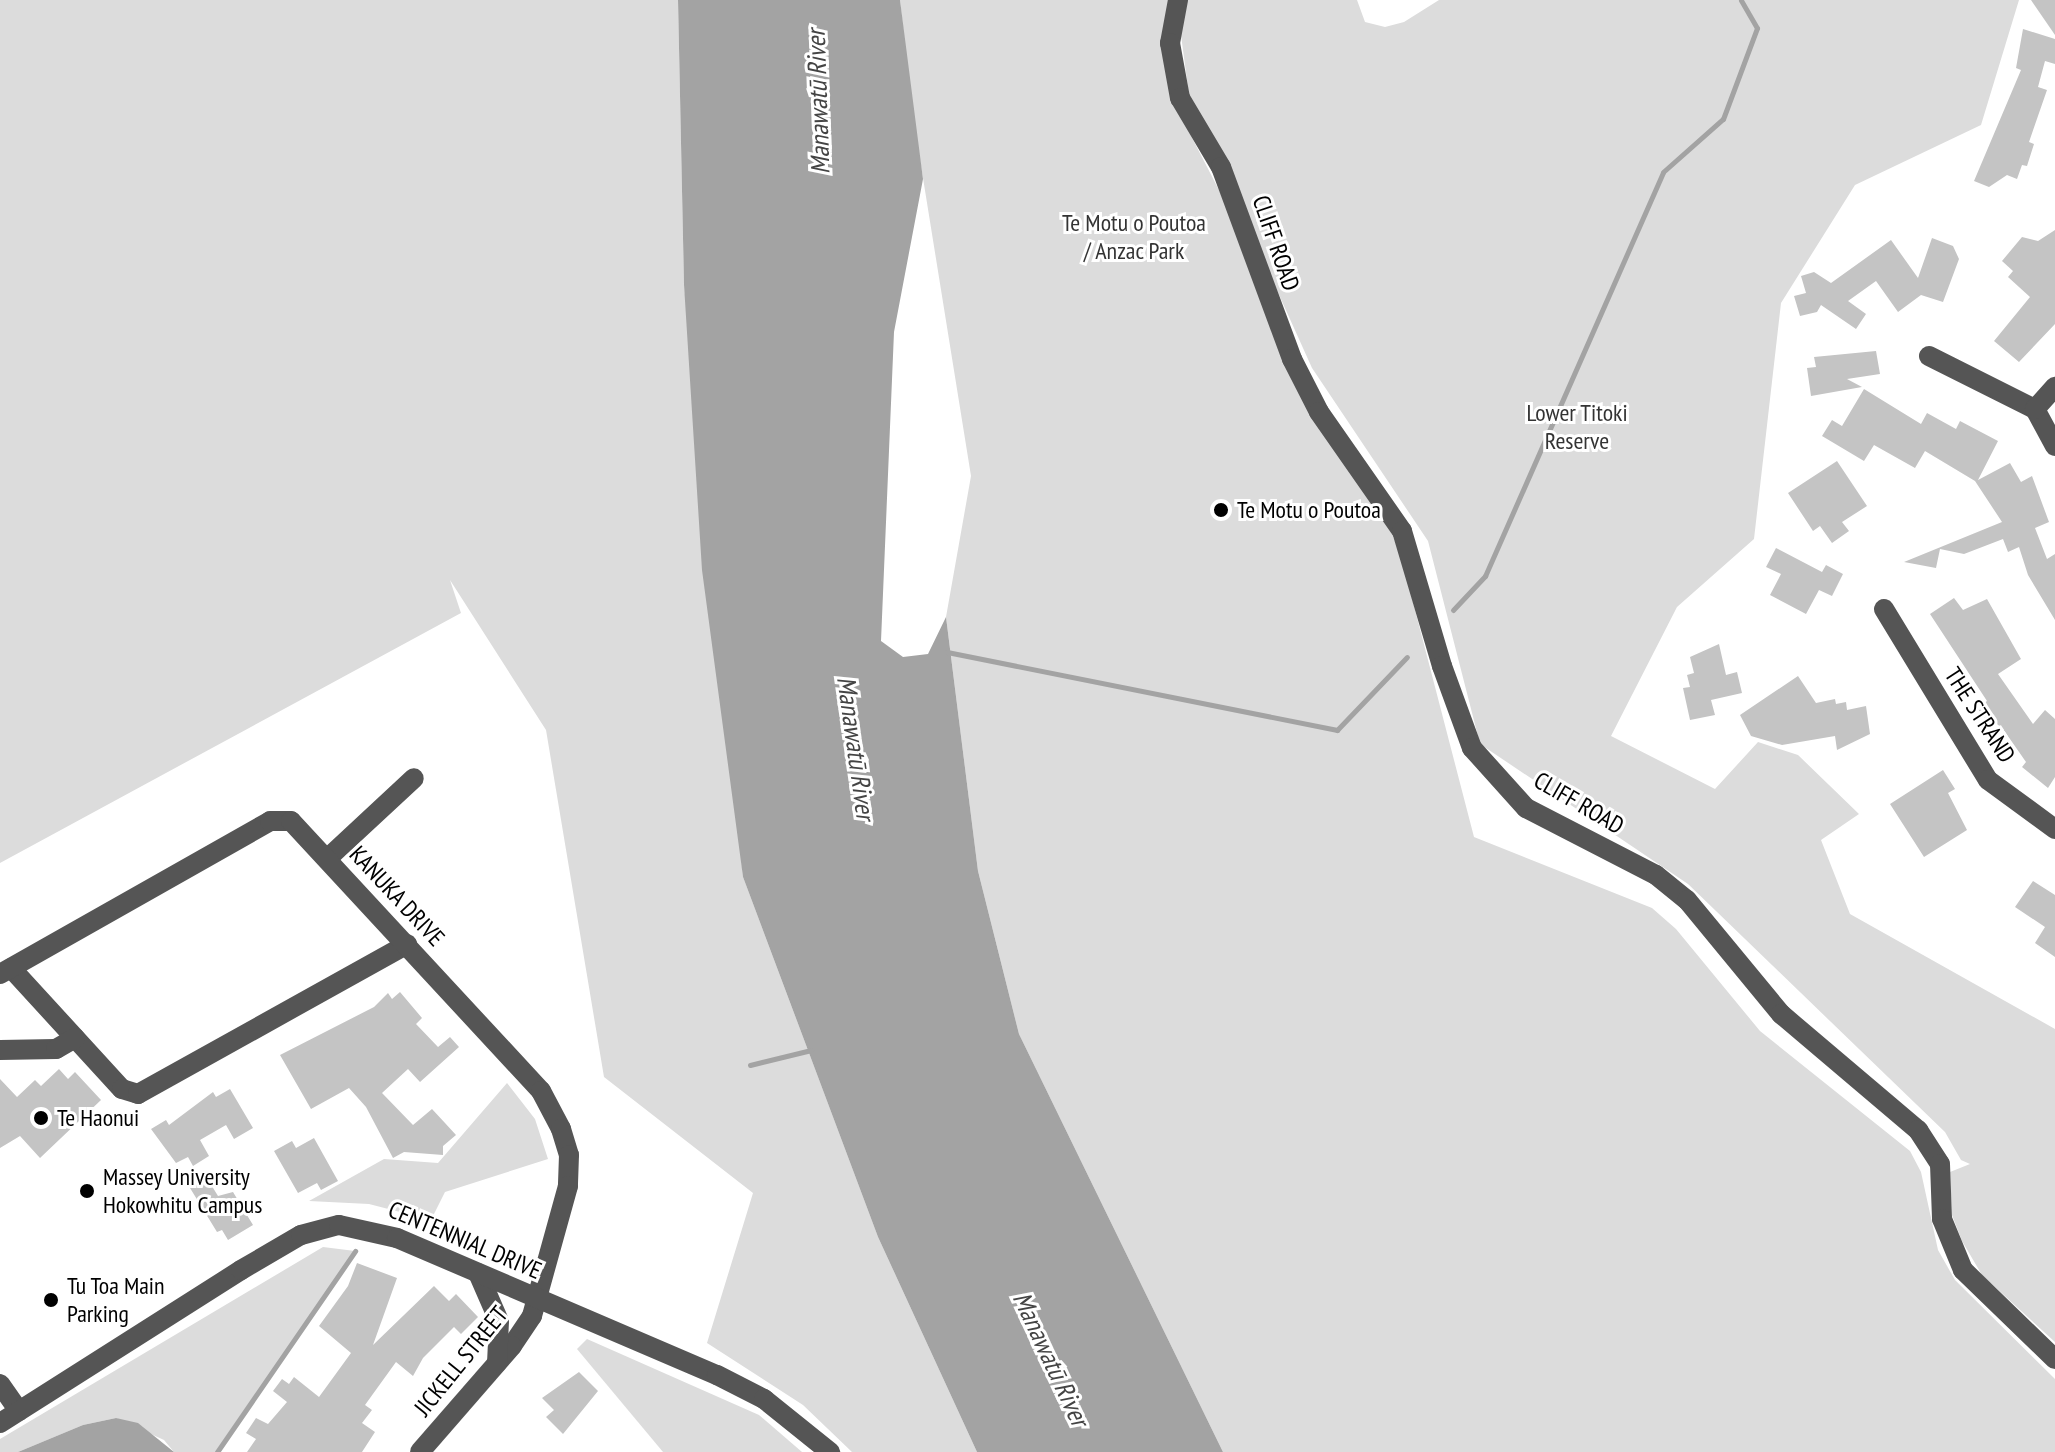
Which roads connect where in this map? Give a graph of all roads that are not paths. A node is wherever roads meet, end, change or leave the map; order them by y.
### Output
1 (1178, 0) edge
2 (1929, 356) dead end
3 (2055, 387) edge
4 (2035, 409) junction
5 (2055, 446) edge
6 (1884, 609) dead end
7 (414, 778) dead end
8 (2055, 828) edge
9 (328, 858) junction
10 (407, 944) junction
11 (5, 971) edge
12 (75, 1038) junction
13 (0, 1050) edge
14 (478, 1273) junction
15 (537, 1298) junction
16 (2055, 1359) edge
17 (497, 1363) junction
18 (0, 1384) edge
19 (19, 1411) junction
20 (0, 1423) edge
21 (420, 1452) edge
22 (830, 1452) edge

1 - 16 street, CLIFF ROAD
2 - 4 street
3 - 4 street
4 - 5 street
6 - 8 street, THE STRAND
7 - 9 street
9 - 10 street, KANUKA DRIVE
9 - 11 street, KANUKA DRIVE
10 - 12 street
10 - 15 street, KANUKA DRIVE
11 - 12 street
12 - 13 street
14 - 15 street, CENTENNIAL DRIVE
14 - 17 street
14 - 19 street, CENTENNIAL DRIVE
15 - 17 street, JICKELL STREET
15 - 22 street, CENTENNIAL DRIVE
17 - 21 street, JICKELL STREET
18 - 19 street
19 - 20 street, CENTENNIAL DRIVE

